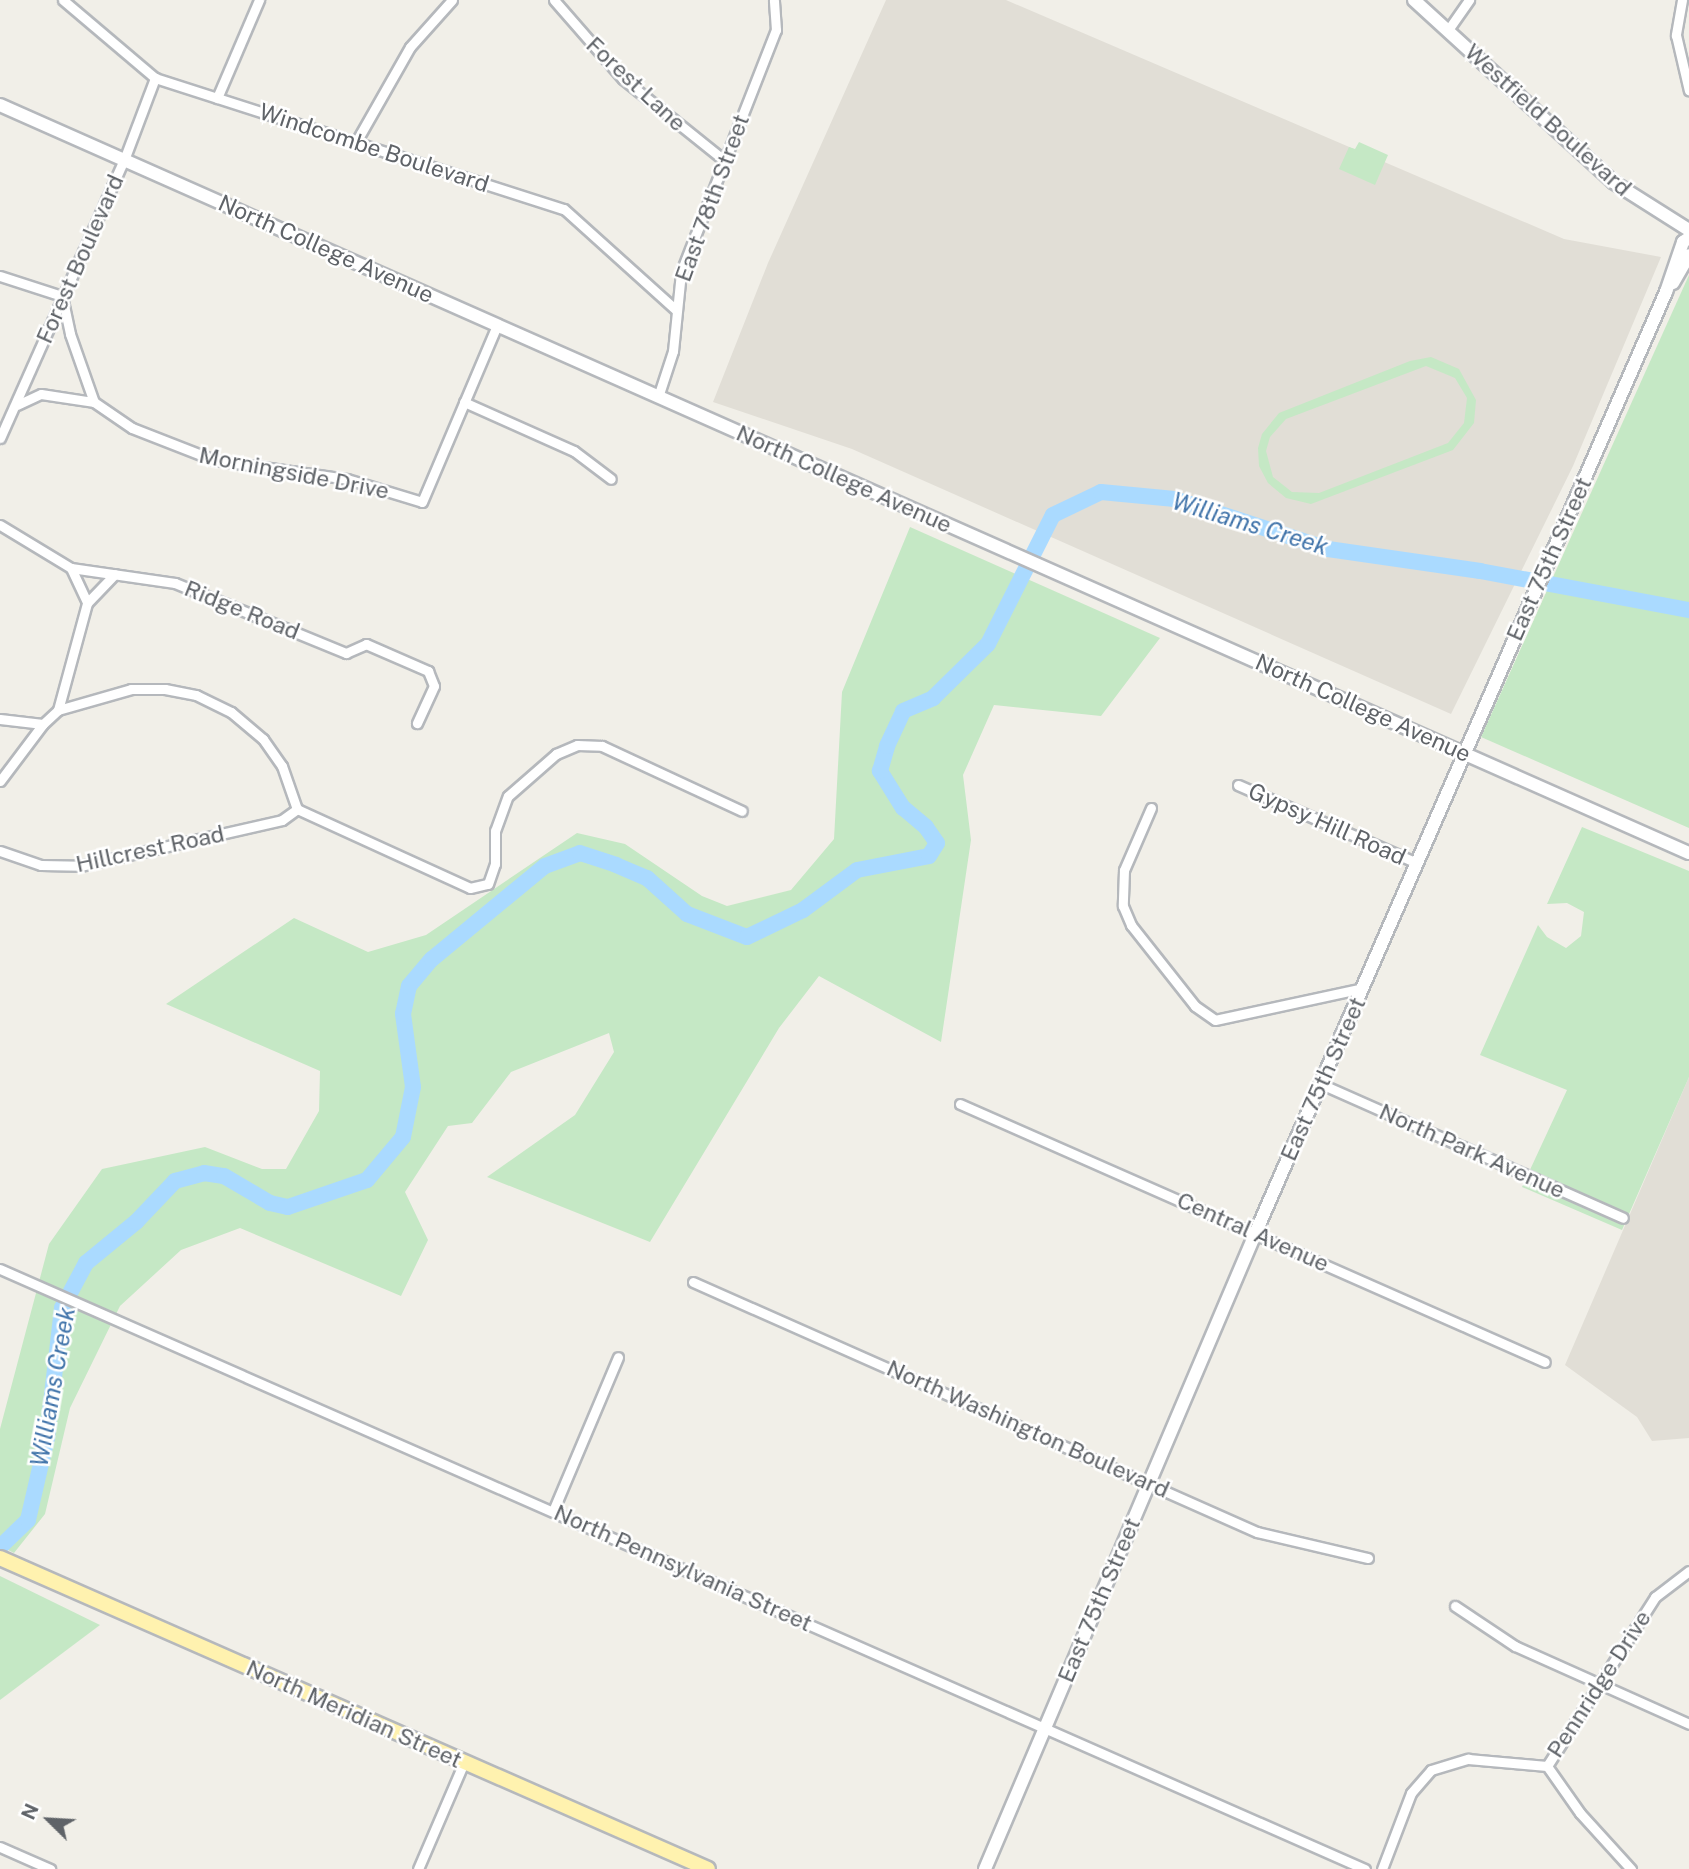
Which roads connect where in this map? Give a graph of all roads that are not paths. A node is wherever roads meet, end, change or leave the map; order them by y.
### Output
1 (259, 0) edge
2 (453, 0) edge
3 (554, 0) edge
4 (1414, 0) edge
5 (1469, 0) edge
6 (1682, 0) edge
7 (66, 1) edge
8 (774, 1) edge
9 (1448, 30) junction
10 (155, 78) junction
11 (1689, 91) edge
12 (217, 98) junction
13 (0, 105) edge
14 (356, 142) junction
15 (124, 160) junction
16 (724, 161) junction
17 (1689, 230) edge
18 (1689, 238) edge
19 (1689, 255) edge
20 (0, 276) edge
21 (1667, 292) junction
22 (62, 296) junction
23 (676, 310) junction
24 (497, 325) junction
25 (658, 397) junction
26 (94, 402) junction
27 (464, 402) junction
28 (16, 405) junction
29 (0, 438) edge
30 (611, 479) dead end
31 (0, 525) edge
32 (71, 568) junction
33 (115, 575) junction
34 (87, 603) junction
35 (58, 710) junction
36 (0, 719) edge
37 (417, 723) dead end
38 (43, 724) junction
39 (1463, 753) junction
40 (0, 781) edge
41 (1238, 785) dead end
42 (1151, 808) dead end
43 (297, 809) junction
44 (742, 811) dead end
45 (0, 850) edge
46 (1689, 853) edge
47 (1417, 863) junction
48 (1363, 988) junction
49 (1321, 1084) junction
50 (960, 1104) dead end
51 (1623, 1218) dead end
52 (1255, 1234) junction
53 (0, 1269) edge
54 (693, 1282) dead end
55 (618, 1357) dead end
56 (1545, 1362) dead end
57 (1150, 1482) junction
58 (553, 1511) junction
59 (1368, 1558) dead end
60 (5, 1561) edge
61 (1689, 1571) edge
62 (1455, 1606) dead end
63 (1598, 1683) junction
64 (1689, 1724) edge
65 (1045, 1727) junction
66 (464, 1762) junction
67 (1547, 1766) junction
68 (0, 1847) edge
69 (50, 1869) edge
70 (418, 1869) edge
71 (708, 1869) edge
72 (985, 1869) edge
73 (1365, 1869) edge
74 (1382, 1869) edge
75 (1631, 1869) edge

1 - 12 street
2 - 14 street
3 - 16 street, Forest Lane
4 - 9 street, Westfield Boulevard
5 - 9 street
6 - 11 street
7 - 10 street, Windcombe Boulevard
8 - 16 street, East 78th Street
9 - 17 street, Westfield Boulevard
10 - 12 street, Windcombe Boulevard
10 - 15 street, Forest Boulevard
12 - 14 street, Windcombe Boulevard
13 - 15 street, North College Avenue
14 - 23 street, Windcombe Boulevard
15 - 22 street, Forest Boulevard
15 - 24 street, North College Avenue
16 - 23 street, East 78th Street
18 - 21 street, East 75th Street
19 - 21 street, East 75th Street
20 - 22 street
21 - 39 street, East 75th Street
22 - 26 street
22 - 28 street, Forest Boulevard
23 - 25 street, East 78th Street
24 - 25 street, North College Avenue
24 - 27 street
25 - 39 street, North College Avenue
26 - 27 street, Morningside Drive
26 - 28 street, Morningside Drive
27 - 30 street
28 - 29 street, Forest Boulevard
31 - 32 street, Ridge Road
32 - 33 street, Ridge Road
32 - 34 street
33 - 34 street
33 - 37 street, Ridge Road
34 - 35 street
35 - 38 street
35 - 43 street
36 - 38 street
38 - 40 street
39 - 46 street, North College Avenue
39 - 47 street, East 75th Street
41 - 47 street, Gypsy Hill Road
42 - 48 street
43 - 44 street
43 - 45 street, Hillcrest Road
47 - 48 street, East 75th Street
48 - 49 street, East 75th Street
49 - 51 street, North Park Avenue
49 - 52 street, East 75th Street
50 - 52 street, Central Avenue
52 - 56 street, Central Avenue
52 - 57 street, East 75th Street
53 - 58 street, North Pennsylvania Street
54 - 57 street, North Washington Boulevard
55 - 58 street
57 - 59 street, North Washington Boulevard
57 - 65 street, East 75th Street
58 - 65 street, North Pennsylvania Street
60 - 66 main road, North Meridian Street
61 - 63 street, Pennridge Drive
62 - 63 street
63 - 64 street
63 - 67 street, Pennridge Drive
65 - 72 street, East 75th Street
65 - 73 street, North Pennsylvania Street
66 - 70 street
66 - 71 main road, North Meridian Street
67 - 74 street
67 - 75 street, Pennridge Drive
68 - 69 street

